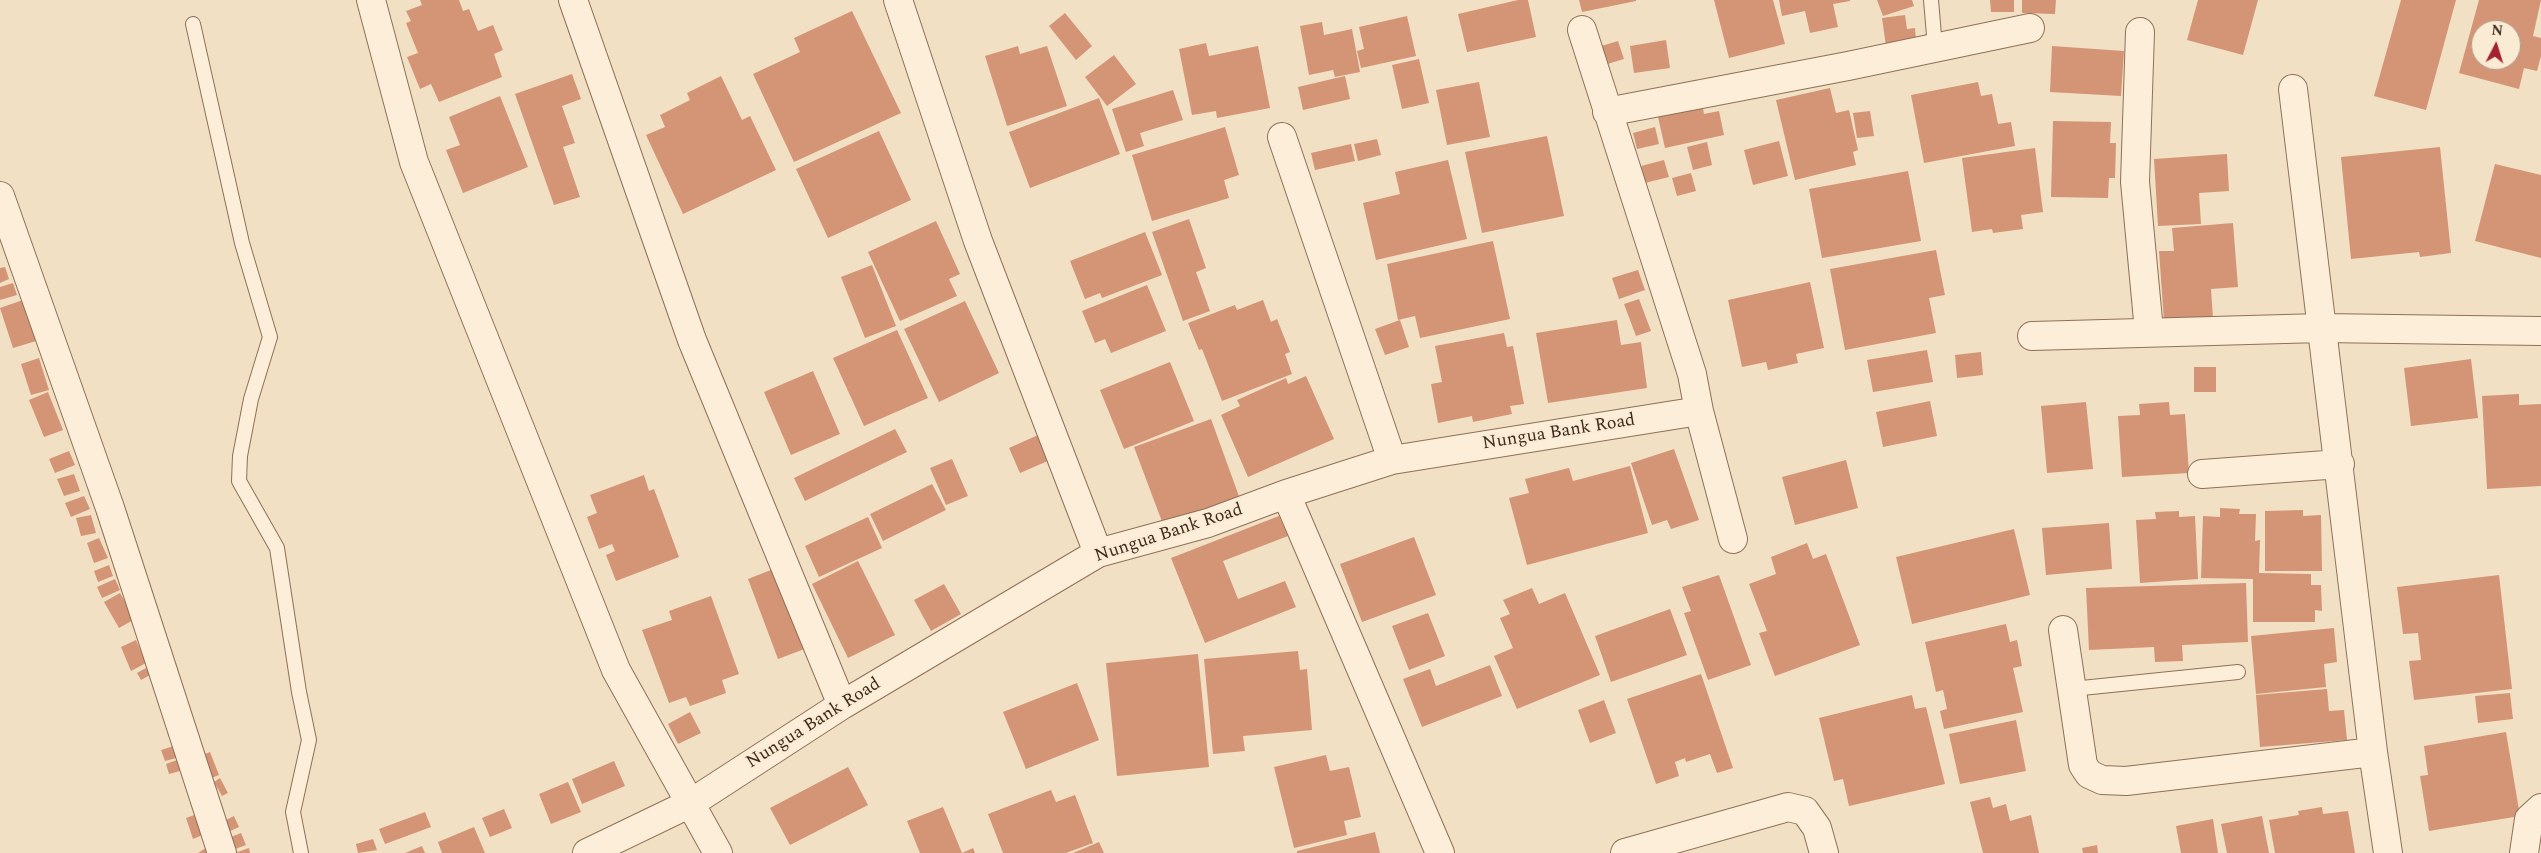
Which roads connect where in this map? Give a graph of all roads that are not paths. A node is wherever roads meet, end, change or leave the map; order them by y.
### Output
1 (371, 0) edge
2 (572, 0) edge
3 (898, 0) edge
4 (1931, 0) edge
5 (193, 24) dead end
6 (2030, 28) dead end
7 (1582, 30) dead end
8 (2140, 32) dead end
9 (1935, 47) junction
10 (2293, 89) dead end
11 (1607, 112) junction
12 (1282, 137) dead end
13 (0, 196) edge
14 (2321, 328) junction
15 (2148, 331) junction
16 (2541, 331) edge
17 (2032, 336) dead end
18 (1699, 410) junction
19 (1392, 460) junction
20 (2340, 464) junction
21 (2202, 474) dead end
22 (1286, 494) junction
23 (1733, 539) dead end
24 (1098, 553) junction
25 (2063, 630) dead end
26 (2238, 672) dead end
27 (2072, 689) junction
28 (842, 704) junction
29 (2373, 752) junction
30 (690, 803) junction
31 (2541, 808) edge
32 (222, 853) edge
33 (301, 853) edge
34 (587, 853) edge
35 (718, 853) edge
36 (1440, 853) edge
37 (1625, 853) edge
38 (1824, 853) edge
39 (2388, 853) edge
40 (2524, 853) edge

1 - 30 street
2 - 28 street
3 - 24 street
4 - 9 lane
5 - 33 lane
6 - 9 street
7 - 11 street
8 - 15 street
9 - 11 street
10 - 14 street
11 - 18 street
12 - 19 street
13 - 32 street
14 - 15 street
14 - 16 street
14 - 20 street
15 - 17 street
18 - 19 street, Nungua Bank Road
18 - 23 street
19 - 22 street, Nungua Bank Road
20 - 21 street
20 - 29 street
22 - 24 street, Nungua Bank Road
22 - 36 street
24 - 28 street, Nungua Bank Road
25 - 27 street
26 - 27 lane
27 - 29 street
28 - 30 street, Nungua Bank Road
29 - 39 street
30 - 34 street, Nungua Bank Road
30 - 35 street
31 - 40 street
37 - 38 street

